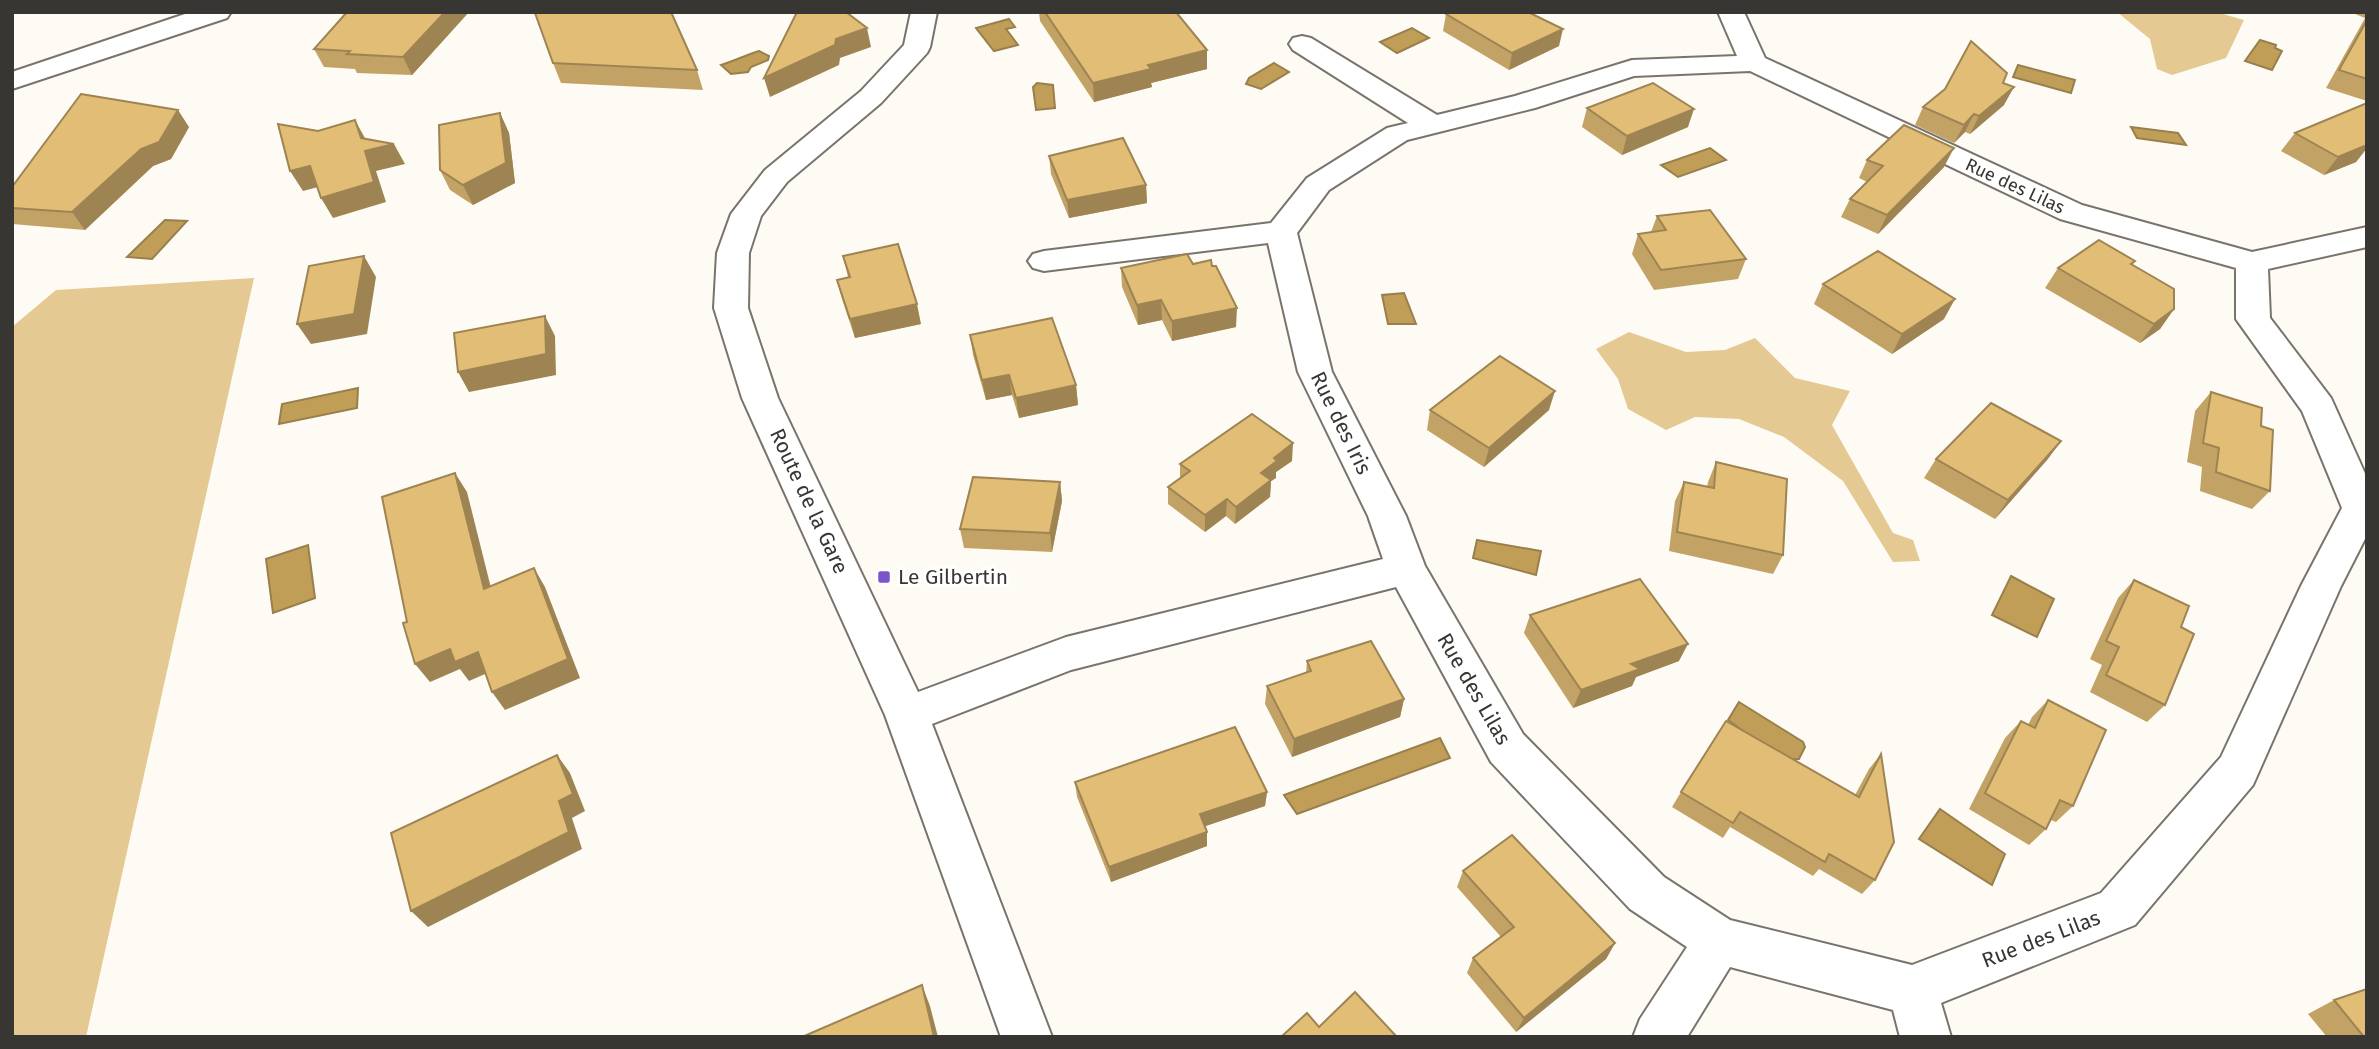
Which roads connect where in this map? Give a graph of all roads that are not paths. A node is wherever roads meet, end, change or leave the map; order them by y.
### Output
1 (218, 12) edge
2 (924, 12) edge
3 (1731, 12) edge
4 (1302, 44) dead end
5 (1754, 63) junction
6 (12, 81) edge
7 (1432, 125) junction
8 (1281, 232) junction
9 (2367, 237) edge
10 (1044, 261) dead end
11 (2252, 262) junction
12 (2364, 509) edge
13 (1406, 569) junction
14 (907, 715) junction
15 (1719, 941) junction
16 (1912, 990) junction
17 (1027, 1037) edge
18 (1658, 1037) edge
19 (1926, 1037) edge

1 - 6 street
2 - 14 street, Route de la Gare
3 - 5 street
4 - 7 street
5 - 7 street
5 - 11 street, Rue des Lilas
7 - 8 street
8 - 10 street
8 - 13 street, Rue des Iris
9 - 11 street, Rue des Lilas
11 - 12 street, Rue des Lilas
12 - 16 street, Rue des Lilas
13 - 14 street
13 - 15 street, Rue des Lilas
14 - 17 street, Route de la Gare
15 - 16 street, Rue des Lilas
15 - 18 street
16 - 19 street

